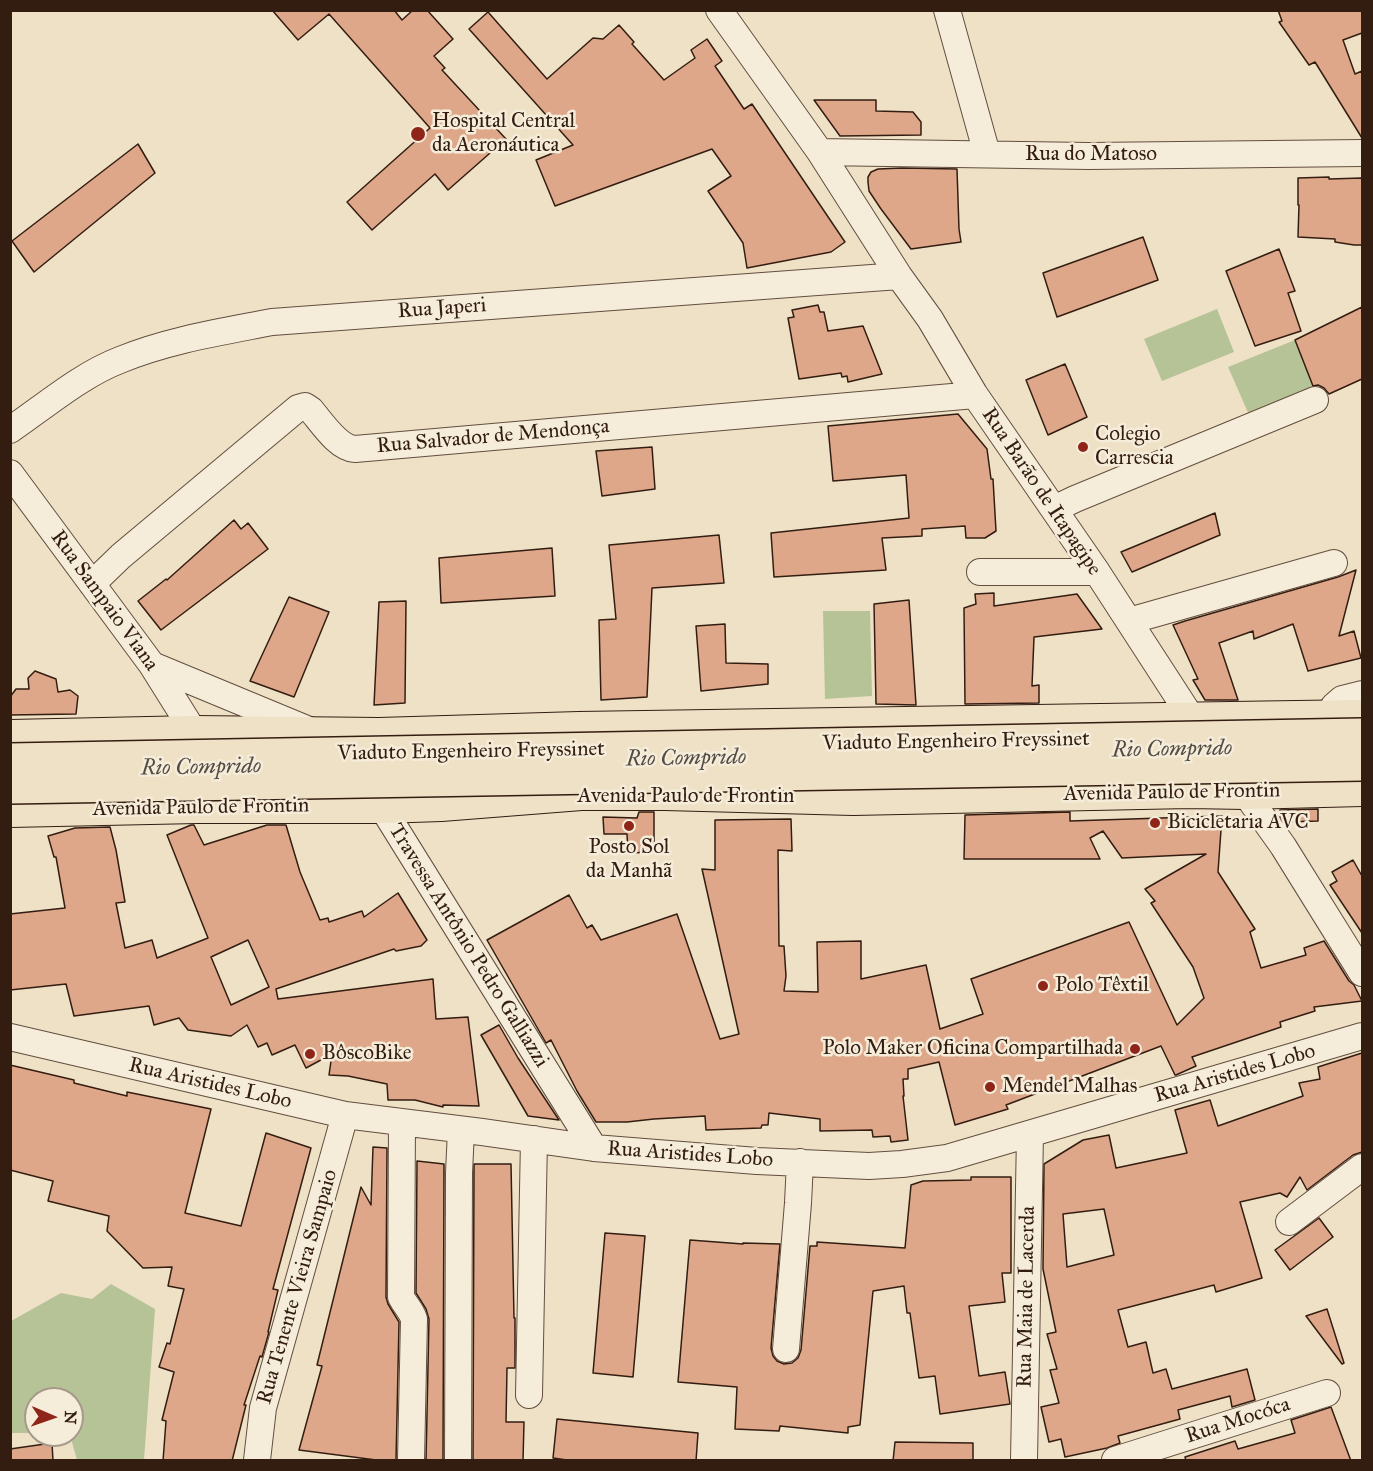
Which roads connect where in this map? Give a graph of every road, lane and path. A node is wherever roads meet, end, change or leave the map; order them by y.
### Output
1 (719, 10) edge
2 (947, 10) edge
3 (819, 152) junction
4 (1362, 153) edge
5 (987, 154) junction
6 (899, 276) junction
7 (975, 395) junction
8 (1315, 400) dead end
9 (10, 430) edge
10 (10, 473) edge
11 (1054, 509) junction
12 (1334, 563) dead end
13 (980, 572) dead end
14 (1097, 572) junction
15 (92, 584) junction
16 (1129, 621) junction
17 (152, 665) junction
18 (1362, 694) edge
19 (1362, 716) edge
20 (1331, 717) junction
21 (1192, 720) junction
22 (852, 724) junction
23 (579, 728) junction
24 (194, 732) junction
25 (314, 733) junction
26 (379, 734) junction
27 (1362, 735) edge
28 (10, 736) edge
29 (10, 760) edge
30 (1362, 764) edge
31 (10, 787) edge
32 (1362, 790) edge
33 (1244, 792) junction
34 (581, 794) junction
35 (853, 799) junction
36 (197, 807) junction
37 (382, 807) junction
38 (10, 811) edge
39 (1362, 973) edge
40 (1362, 1036) edge
41 (10, 1037) edge
42 (345, 1115) junction
43 (402, 1123) junction
44 (461, 1130) junction
45 (1030, 1134) junction
46 (534, 1139) junction
47 (594, 1148) junction
48 (800, 1162) junction
49 (1362, 1167) edge
50 (1289, 1222) dead end
51 (786, 1349) dead end
52 (1327, 1393) dead end
53 (529, 1395) dead end
54 (257, 1461) edge
55 (411, 1461) edge
56 (458, 1461) edge
57 (1024, 1461) edge
58 (1115, 1461) edge

1 - 3 street, Rua Barão de Itapagipe
2 - 5 street
3 - 5 street, Rua do Matoso
3 - 6 street, Rua Barão de Itapagipe
4 - 5 street, Rua do Matoso
6 - 7 street, Rua Barão de Itapagipe
6 - 9 street, Rua Japeri
7 - 11 street, Rua Barão de Itapagipe
7 - 15 street, Rua Salvador de Mendonça
8 - 11 street
10 - 15 street, Rua Sampaio Viana
11 - 14 street, Rua Barão de Itapagipe
12 - 16 street
13 - 14 street
14 - 16 street, Rua Barão de Itapagipe
15 - 17 street, Rua Sampaio Viana
16 - 21 street, Rua Barão de Itapagipe
17 - 24 street, Rua Sampaio Viana
17 - 25 street
18 - 20 street
19 - 20 main road
20 - 21 main road
21 - 22 main road
21 - 33 street, Rua Barão de Itapagipe, bridge
22 - 23 main road
22 - 35 main road, bridge
23 - 26 main road
23 - 34 main road, bridge
24 - 25 main road
24 - 28 main road
24 - 36 main road, bridge
25 - 26 main road
26 - 37 street, Travessa Antônio Pedro Galliazzi, bridge
27 - 29 highway, Viaduto Engenheiro Freyssinet, bridge
30 - 31 highway, Viaduto Engenheiro Freyssinet, bridge
32 - 33 main road, Avenida Paulo de Frontin
33 - 35 main road, Avenida Paulo de Frontin
33 - 39 street, Rua Barão de Itapagipe
34 - 35 main road, Avenida Paulo de Frontin
34 - 37 main road, Avenida Paulo de Frontin
36 - 37 main road, Avenida Paulo de Frontin
36 - 38 main road, Avenida Paulo de Frontin
37 - 47 street, Travessa Antônio Pedro Galliazzi
40 - 45 street, Rua Aristides Lobo
41 - 42 street, Rua Aristides Lobo
42 - 43 street, Rua Aristides Lobo
42 - 54 street, Rua Tenente Vieira Sampaio
43 - 44 street, Rua Aristides Lobo
43 - 55 street
44 - 46 street, Rua Aristides Lobo
44 - 56 street
45 - 48 street, Rua Aristides Lobo
45 - 57 street, Rua Maia de Lacerda
46 - 47 street, Rua Aristides Lobo
46 - 53 street
47 - 48 street, Rua Aristides Lobo
48 - 51 street
49 - 50 street
52 - 58 street, Rua Mocóca

